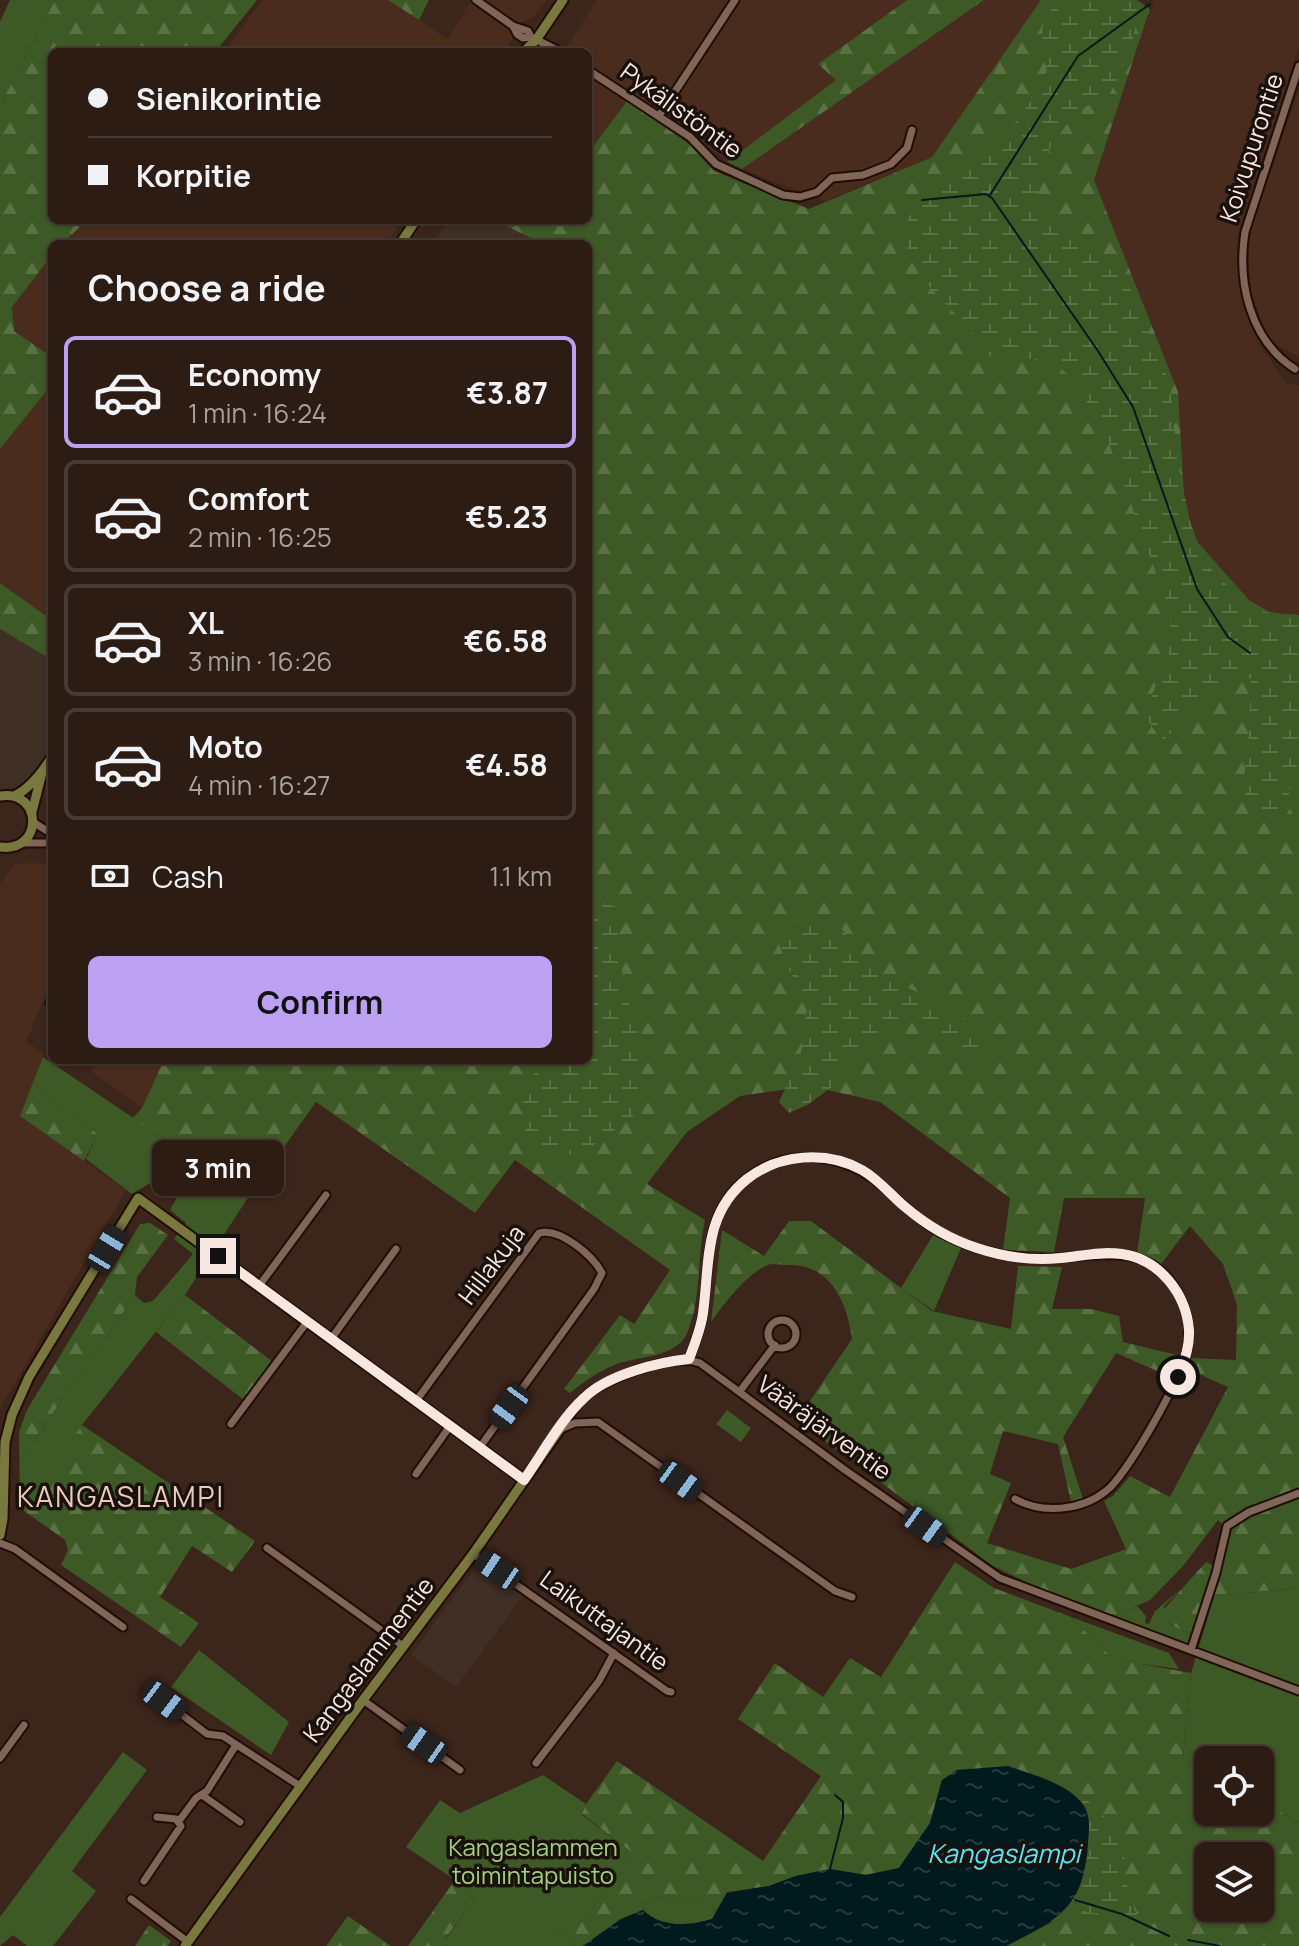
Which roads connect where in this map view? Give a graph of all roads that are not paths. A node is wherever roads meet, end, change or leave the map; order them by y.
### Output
1 (476, 0) edge
2 (563, 0) edge
3 (735, 0) edge
4 (534, 38) junction
5 (526, 48) edge
6 (535, 48) edge
7 (553, 48) edge
8 (1299, 66) edge
9 (592, 73) edge
10 (659, 116) junction
11 (912, 130) dead end
12 (1295, 369) dead end
13 (48, 763) edge
14 (42, 773) junction
15 (0, 796) edge
16 (14, 796) junction
17 (32, 817) junction
18 (48, 831) edge
19 (22, 843) junction
20 (48, 843) edge
21 (0, 847) edge
22 (326, 1195) dead end
23 (396, 1249) dead end
24 (259, 1286) junction
25 (307, 1322) junction
26 (331, 1339) junction
27 (775, 1345) dead end
28 (689, 1359) junction
29 (740, 1391) junction
30 (416, 1401) junction
31 (231, 1424) dead end
32 (450, 1426) junction
33 (560, 1429) junction
34 (480, 1447) junction
35 (416, 1474) dead end
36 (524, 1480) junction
37 (1299, 1493) edge
38 (1015, 1499) dead end
39 (0, 1535) edge
40 (0, 1543) edge
41 (267, 1548) dead end
42 (473, 1554) junction
43 (852, 1597) dead end
44 (123, 1627) dead end
45 (403, 1646) junction
46 (1191, 1650) junction
47 (614, 1653) junction
48 (1299, 1691) edge
49 (671, 1692) dead end
50 (363, 1700) junction
51 (164, 1701) dead end
52 (24, 1725) dead end
53 (236, 1745) junction
54 (0, 1758) edge
55 (536, 1763) dead end
56 (460, 1770) dead end
57 (300, 1786) junction
58 (202, 1795) junction
59 (157, 1817) dead end
60 (179, 1821) junction
61 (240, 1822) dead end
62 (144, 1881) dead end
63 (131, 1899) dead end
64 (186, 1944) edge

1 - 4 street
2 - 4 street
3 - 10 street
4 - 5 street
4 - 6 street
4 - 7 street
8 - 12 street, Koivupurontie
9 - 10 street, Pykälistöntie
10 - 11 street, Pykälistöntie
13 - 14 street
14 - 16 street
14 - 17 street
15 - 16 street
16 - 17 street
17 - 18 street
17 - 19 street
19 - 20 street
19 - 21 street
22 - 24 street
23 - 26 street
24 - 25 street
24 - 39 street
25 - 26 street
25 - 31 street
26 - 30 street
27 - 29 street
28 - 29 street, Vääräjärventie
28 - 33 street, Kangaslammentie
28 - 38 street
29 - 46 street, Vääräjärventie
30 - 32 street
30 - 34 street, Hillakuja
32 - 34 street
32 - 35 street
33 - 36 street, Kangaslammentie
33 - 43 street
34 - 36 street
36 - 42 street, Kangaslammentie
37 - 46 street
40 - 44 street
41 - 45 street
42 - 45 street, Kangaslammentie
42 - 47 street, Laikuttajantie
45 - 50 street, Kangaslammentie
46 - 48 street, Vääräjärventie
47 - 49 street, Laikuttajantie
47 - 55 street
50 - 56 street
50 - 57 street, Kangaslammentie
51 - 53 street
52 - 54 street
53 - 57 street
53 - 58 street
57 - 64 street, Kangaslammentie
58 - 60 street
58 - 61 street
59 - 60 street
60 - 62 street
63 - 64 street

